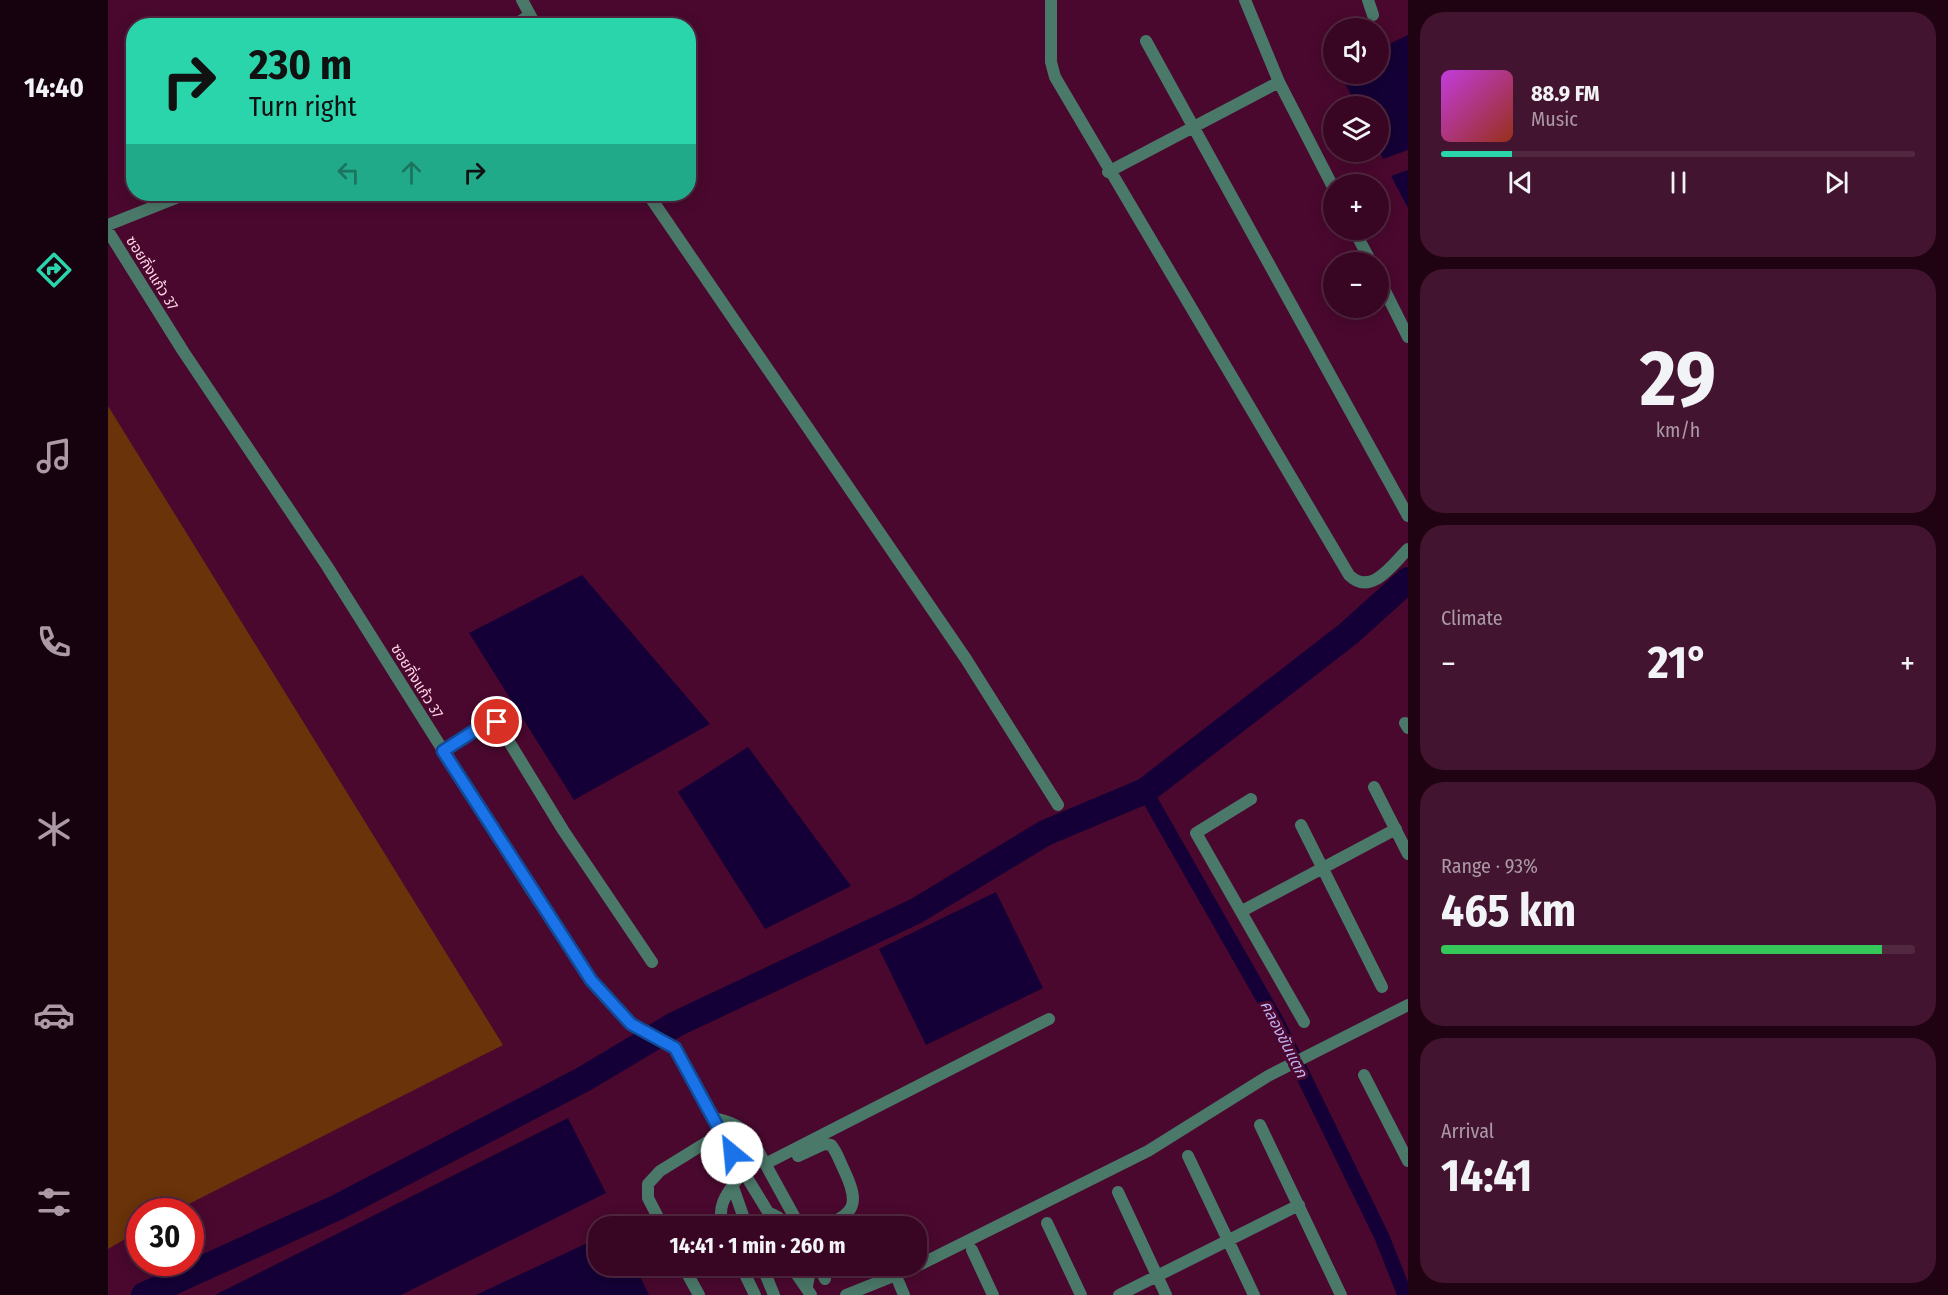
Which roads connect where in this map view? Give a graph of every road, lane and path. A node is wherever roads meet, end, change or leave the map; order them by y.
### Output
1 (522, 0) edge
2 (1051, 0) edge
3 (1245, 0) edge
4 (1368, 0) edge
5 (1373, 15) dead end
6 (532, 18) edge
7 (1146, 41) dead end
8 (1279, 82) junction
9 (1193, 126) junction
10 (1108, 172) junction
11 (1326, 174) edge
12 (168, 201) edge
13 (653, 201) edge
14 (108, 225) edge
15 (108, 231) edge
16 (1389, 299) edge
17 (1408, 338) edge
18 (1408, 516) edge
19 (1408, 549) edge
20 (443, 751) junction
21 (1374, 787) dead end
22 (1251, 800) dead end
23 (1058, 805) dead end
24 (1301, 825) dead end
25 (1396, 830) junction
26 (1408, 854) edge
27 (1323, 868) junction
28 (1242, 911) junction
29 (652, 962) dead end
30 (1382, 987) dead end
31 (1408, 1005) edge
32 (1049, 1019) dead end
33 (1304, 1022) dead end
34 (1364, 1075) dead end
35 (714, 1118) junction
36 (1260, 1125) dead end
37 (720, 1134) junction
38 (1188, 1156) dead end
39 (1408, 1161) edge
40 (768, 1166) junction
41 (743, 1171) junction
42 (733, 1187) junction
43 (1118, 1192) dead end
44 (1299, 1205) junction
45 (768, 1212) junction
46 (657, 1216) edge
47 (721, 1216) edge
48 (743, 1216) edge
49 (769, 1216) edge
50 (777, 1216) edge
51 (795, 1216) edge
52 (844, 1216) edge
53 (1047, 1223) dead end
54 (1228, 1241) junction
55 (972, 1250) dead end
56 (689, 1276) edge
57 (746, 1276) edge
58 (766, 1276) edge
59 (796, 1276) edge
60 (824, 1276) edge
61 (1158, 1276) junction
62 (767, 1279) junction
63 (825, 1279) dead end
64 (899, 1283) dead end
65 (753, 1291) edge
66 (809, 1291) edge
67 (699, 1295) edge
68 (774, 1295) edge
69 (846, 1295) edge
70 (904, 1295) edge
71 (993, 1295) edge
72 (1081, 1295) edge
73 (1119, 1295) edge
74 (1166, 1295) edge
75 (1254, 1295) edge
76 (1341, 1295) edge

1 - 6 street
2 - 10 street
3 - 8 street
4 - 5 street
7 - 9 street
8 - 9 street
8 - 11 street
9 - 10 street
9 - 18 street
10 - 19 street
12 - 14 street
13 - 23 street
15 - 20 street, ซอยกิ่งแก้ว 37
16 - 17 street
20 - 29 street
20 - 35 street, ซอยกิ่งแก้ว 37
21 - 25 street
22 - 28 street
24 - 27 street
25 - 26 street
25 - 27 street
27 - 28 street
27 - 30 street
28 - 33 street
31 - 69 street
32 - 40 street
34 - 39 street
35 - 37 street, ซอยกิ่งแก้ว 37
35 - 40 street
36 - 44 street
37 - 41 street, ซอยกิ่งแก้ว 37
37 - 46 street
38 - 54 street
40 - 51 street
40 - 52 street
41 - 42 street
41 - 45 street, ซอยกิ่งแก้ว 37
42 - 47 street
42 - 48 street
43 - 61 street
44 - 54 street
44 - 76 street
45 - 49 street
45 - 50 street
53 - 72 street
54 - 61 street
54 - 75 street
55 - 71 street
56 - 67 street
57 - 65 street
58 - 62 street
59 - 66 street
60 - 63 street
61 - 73 street
61 - 74 street
62 - 65 street
62 - 68 street
64 - 70 street

